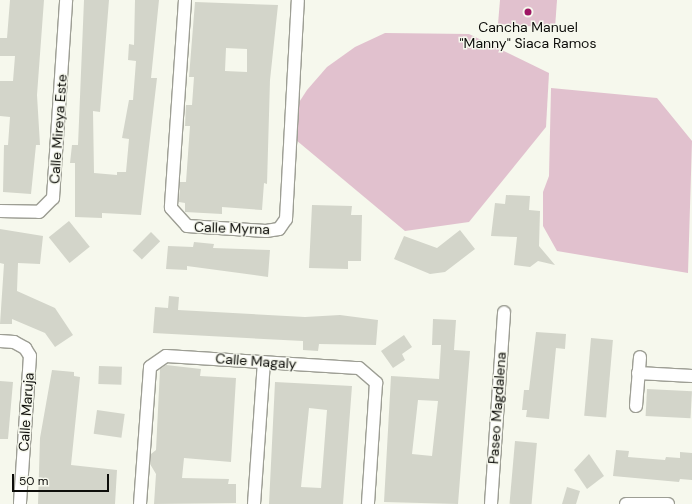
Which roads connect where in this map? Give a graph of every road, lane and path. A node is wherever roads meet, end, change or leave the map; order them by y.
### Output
1 (66, 0) edge
2 (185, 0) edge
3 (298, 0) edge
4 (0, 211) edge
5 (504, 312) dead end
6 (0, 341) edge
7 (640, 357) dead end
8 (264, 362) junction
9 (638, 373) junction
10 (692, 376) edge
11 (636, 406) dead end
12 (20, 504) edge
13 (140, 504) edge
14 (254, 504) edge
15 (368, 504) edge
16 (491, 504) edge
17 (626, 504) edge
18 (668, 504) edge

1 - 4 street, Calle Mireya Este
2 - 3 street, Calle Myrna
5 - 16 street, Paseo Magdalena
6 - 12 street, Calle Maruja
7 - 9 street
8 - 13 street, Calle Magaly
8 - 14 street
8 - 15 street, Calle Magaly
9 - 10 street
9 - 11 street
17 - 18 street

